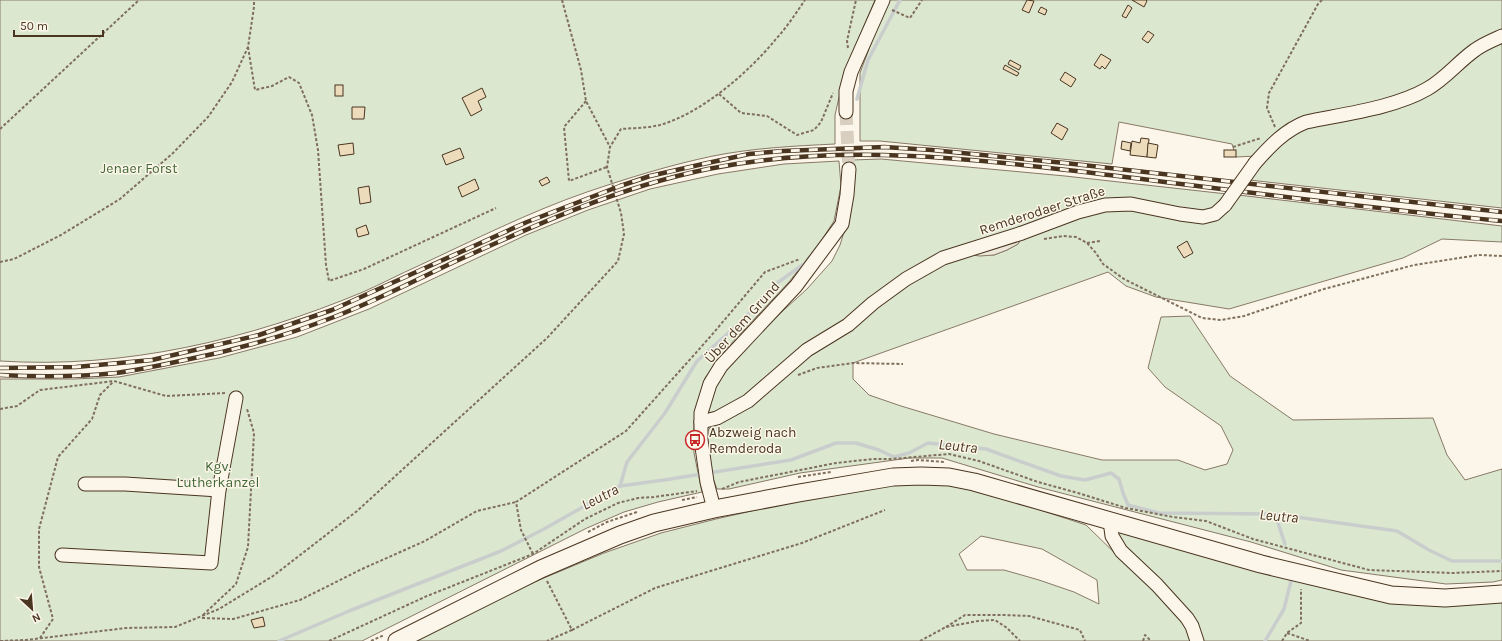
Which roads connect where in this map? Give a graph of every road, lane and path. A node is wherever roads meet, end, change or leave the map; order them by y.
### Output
1 (139, 0) edge
2 (254, 0) edge
3 (562, 0) edge
4 (805, 0) edge
5 (856, 0) edge
6 (922, 0) edge
7 (1322, 0) edge
8 (886, 4) edge
9 (1502, 36) edge
10 (248, 47) junction
11 (848, 49) dead end
12 (846, 91) junction
13 (720, 94) junction
14 (586, 101) junction
15 (846, 112) tunnel mouth
16 (0, 129) edge
17 (1276, 130) dead end
18 (610, 147) junction
19 (606, 167) junction
20 (849, 169) tunnel mouth
21 (496, 208) dead end
22 (1044, 239) dead end
23 (1100, 241) dead end
24 (1087, 243) junction
25 (1502, 256) edge
26 (802, 258) dead end
27 (0, 262) edge
28 (903, 364) dead end
29 (794, 376) dead end
30 (114, 381) junction
31 (236, 398) junction
32 (0, 409) edge
33 (700, 422) junction
34 (85, 484) dead end
35 (219, 490) junction
36 (710, 495) junction
37 (516, 502) junction
38 (885, 510) dead end
39 (1110, 521) junction
40 (531, 550) dead end
41 (62, 555) dead end
42 (541, 569) junction
43 (1502, 571) edge
44 (1304, 574) junction
45 (1502, 594) edge
46 (201, 618) junction
47 (946, 627) junction
48 (572, 630) junction
49 (1287, 633) junction
50 (40, 638) junction
51 (0, 641) edge
52 (329, 641) edge
53 (397, 641) edge
54 (547, 641) edge
55 (920, 641) edge
56 (1020, 641) edge
57 (1085, 641) edge
58 (1143, 641) edge
59 (1151, 641) edge
60 (1197, 641) edge
61 (1282, 641) edge
62 (1310, 641) edge

1 - 16 path
2 - 10 path
3 - 14 path
4 - 13 path
5 - 11 path
6 - 8 path
7 - 17 path
8 - 12 street
9 - 33 street, Remderodaer Straße, bridge
10 - 21 path
10 - 27 path
12 - 13 path
12 - 15 street
13 - 18 path
14 - 18 path
14 - 19 path
18 - 19 path
19 - 46 path
20 - 33 street, Über dem Grund
22 - 24 path
23 - 24 path
24 - 25 path
26 - 37 path
28 - 29 path
30 - 31 path
30 - 32 path
30 - 50 path
31 - 35 street
31 - 46 path
33 - 36 street, Über dem Grund
34 - 35 street
35 - 41 street
36 - 39 main road
36 - 42 main road
36 - 43 path
36 - 52 path
37 - 40 path
37 - 46 path
38 - 48 path
39 - 44 main road
39 - 60 street
42 - 48 path
42 - 53 main road
44 - 45 main road
44 - 49 path
46 - 50 path
47 - 55 path
47 - 56 path
47 - 57 path
48 - 54 path
49 - 61 path
49 - 62 path
50 - 51 path
58 - 59 path

